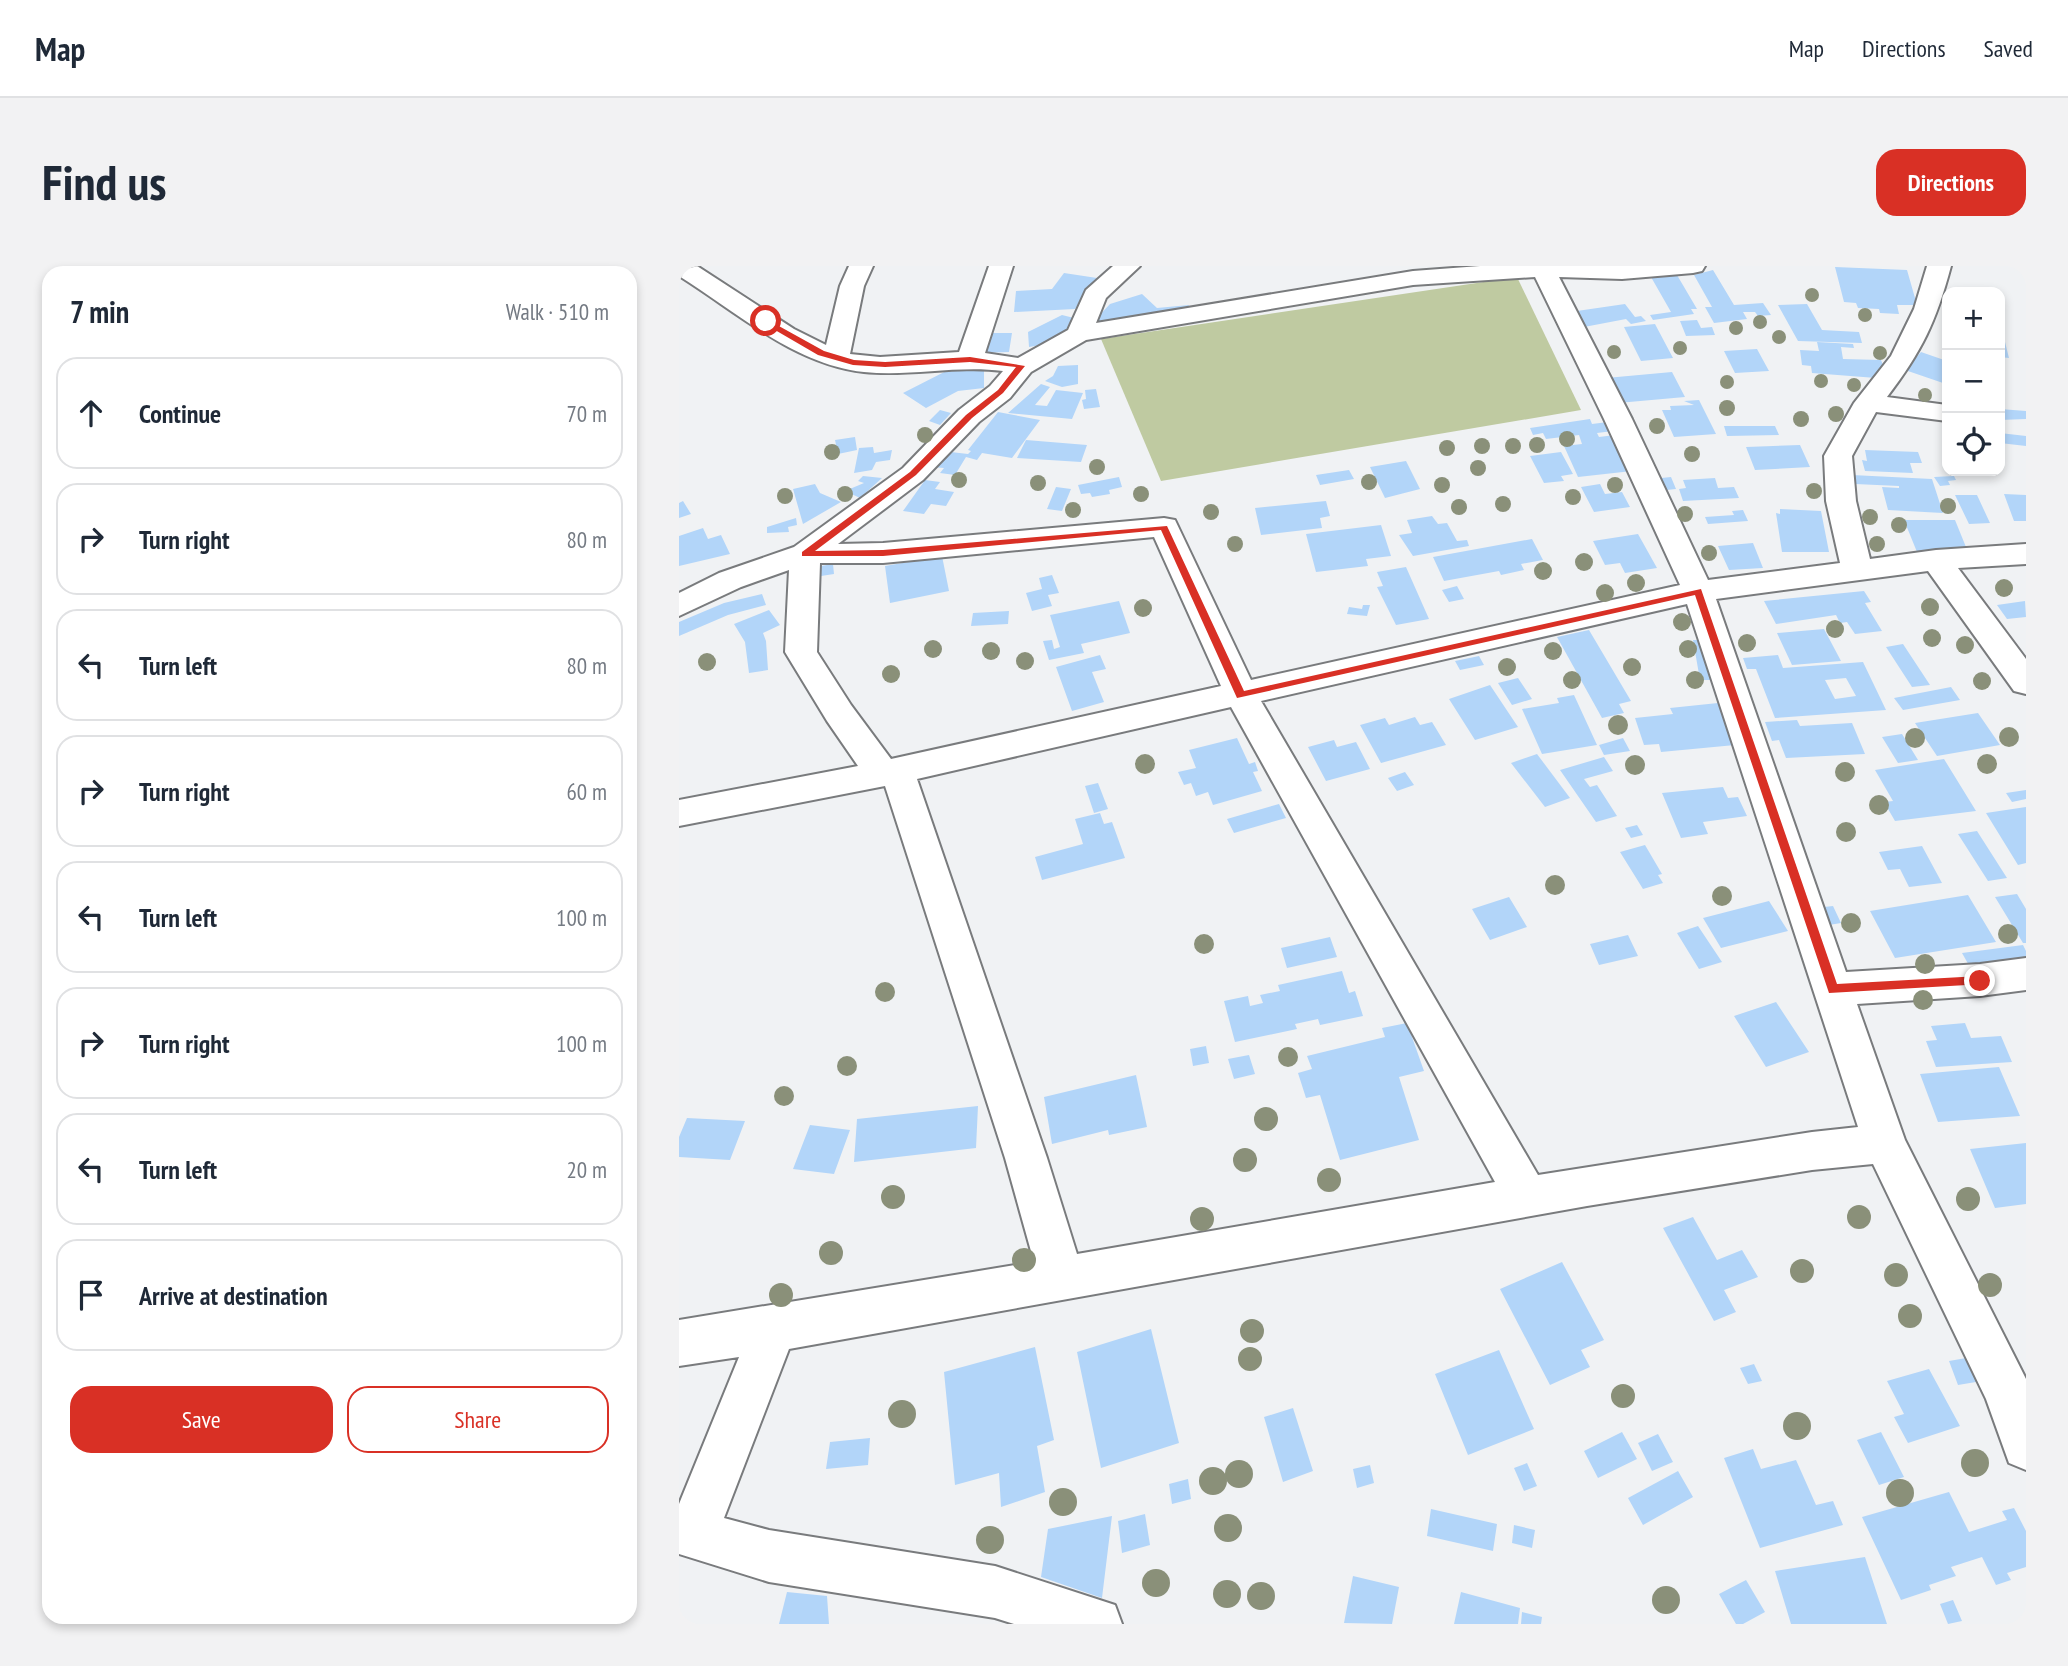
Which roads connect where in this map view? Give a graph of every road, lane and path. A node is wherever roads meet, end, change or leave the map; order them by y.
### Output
1 (861, 266) edge
2 (1001, 266) edge
3 (1128, 266) edge
4 (1693, 266) edge
5 (1939, 266) edge
6 (1543, 269) junction
7 (1622, 269) edge
8 (687, 276) edge
9 (1079, 334) junction
10 (836, 358) junction
11 (970, 360) junction
12 (1021, 366) junction
13 (1868, 403) junction
14 (1942, 412) edge
15 (805, 554) junction
16 (2026, 554) edge
17 (1936, 560) junction
18 (1857, 570) junction
19 (1698, 591) junction
20 (679, 606) edge
21 (2026, 683) edge
22 (1241, 695) junction
23 (890, 772) junction
24 (679, 813) edge
25 (2026, 974) edge
26 (1833, 989) junction
27 (1885, 1144) junction
28 (1527, 1197) junction
29 (1061, 1278) junction
30 (774, 1329) junction
31 (679, 1343) edge
32 (2017, 1390) edge
33 (2026, 1446) edge
34 (1096, 1624) edge

1 - 10 street
2 - 11 street
3 - 9 street
4 - 7 street
5 - 13 street
6 - 7 street
6 - 9 street
6 - 19 street
8 - 10 street
9 - 12 street
10 - 11 street
11 - 12 street
12 - 15 street
13 - 14 street
13 - 18 street
15 - 20 street
15 - 22 street
15 - 23 street
16 - 17 street
17 - 18 street
17 - 21 street
18 - 19 street
19 - 22 street
19 - 26 street
22 - 23 street
22 - 28 street
23 - 24 street
23 - 29 street
25 - 26 street
26 - 27 street
27 - 28 street
27 - 32 street
28 - 29 street
29 - 30 street
30 - 31 street
30 - 34 street
32 - 33 street

